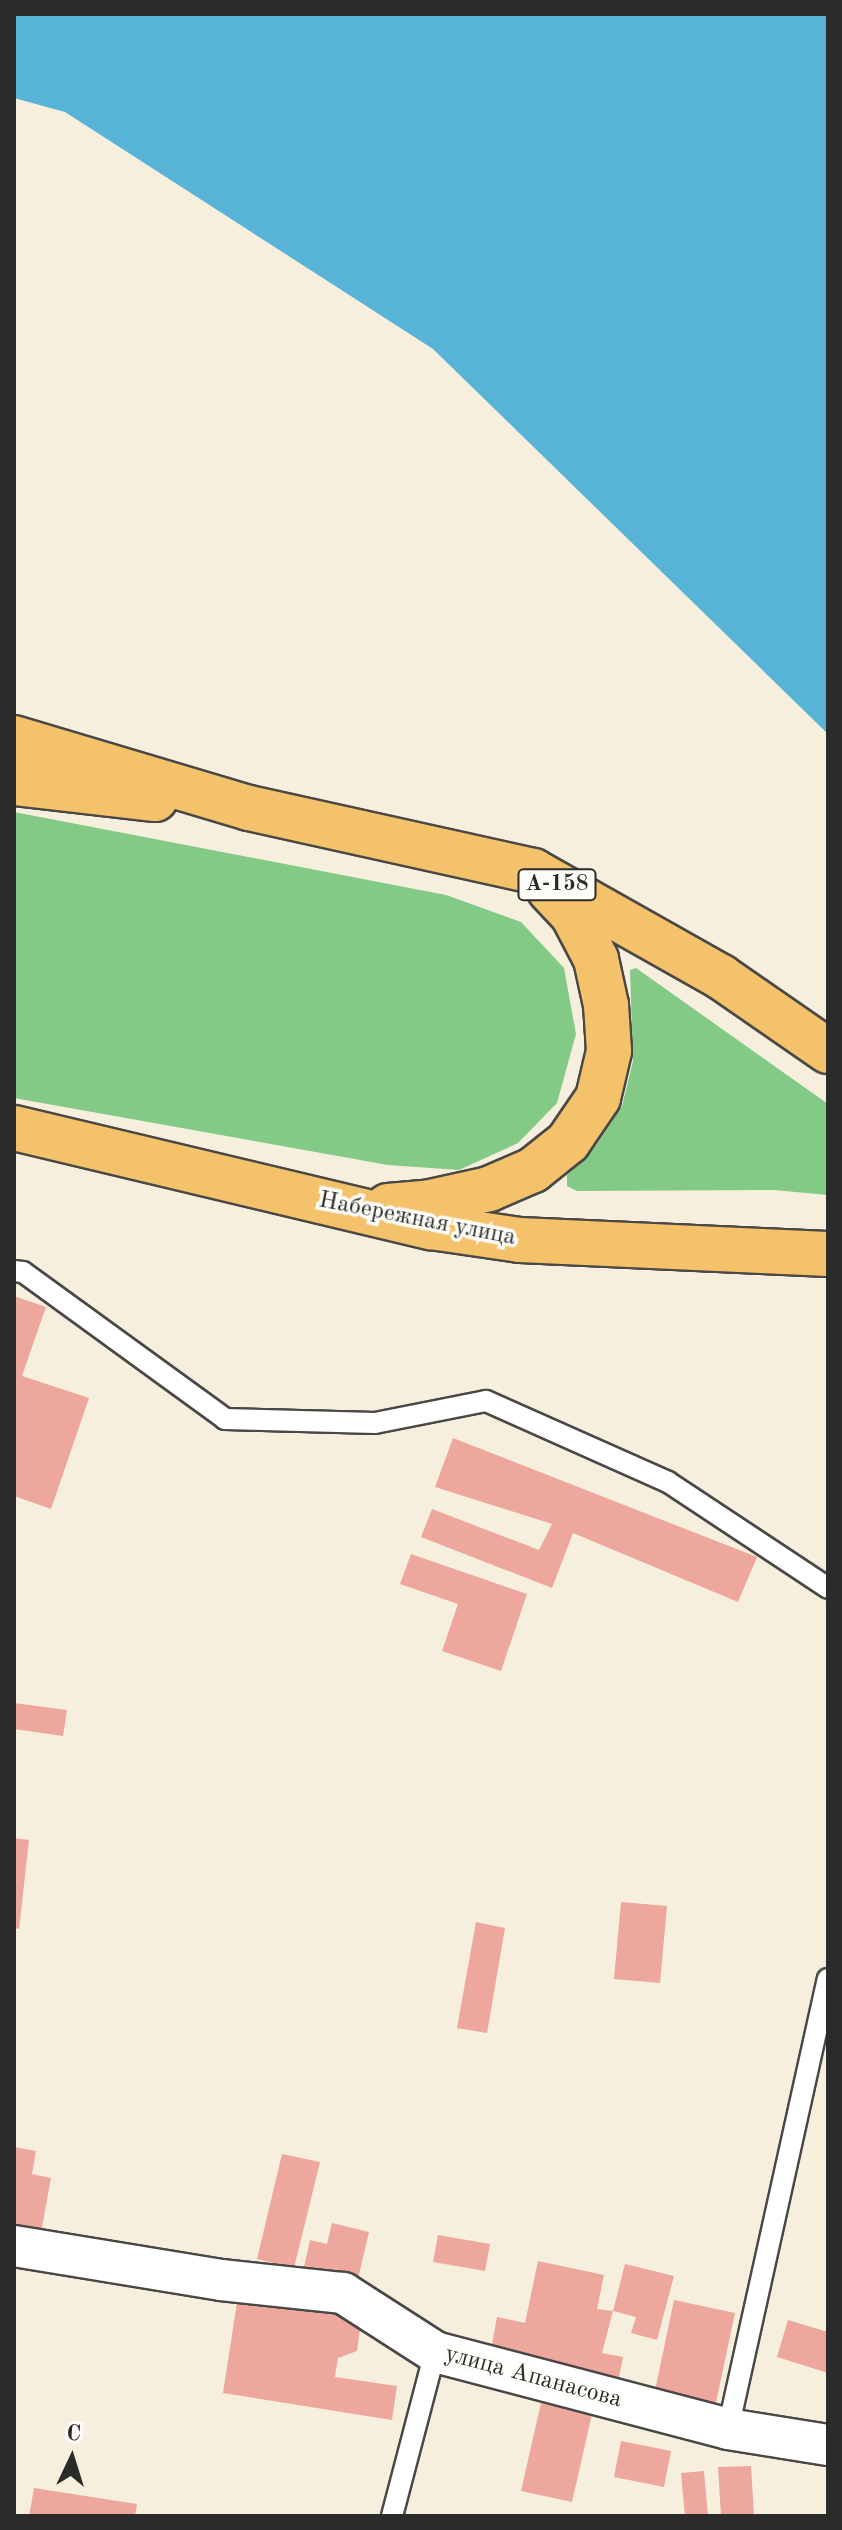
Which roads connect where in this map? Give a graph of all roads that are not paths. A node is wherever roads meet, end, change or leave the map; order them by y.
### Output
1 (14, 738) edge
2 (14, 783) edge
3 (249, 808) junction
4 (533, 871) junction
5 (828, 1051) edge
6 (14, 1128) edge
7 (14, 1146) edge
8 (123, 1155) junction
9 (350, 1209) junction
10 (828, 1254) edge
11 (14, 1271) edge
12 (828, 1588) edge
13 (828, 1979) edge
14 (14, 2246) edge
15 (435, 2352) junction
16 (728, 2429) junction
17 (828, 2445) edge
18 (392, 2516) edge

1 - 3 main road
2 - 3 main road, А-158
3 - 4 main road, А-158
4 - 5 main road, А-158
4 - 9 main road
6 - 8 main road, Набережная улица
7 - 8 main road
8 - 9 main road, Набережная улица
9 - 10 main road, Набережная улица
11 - 12 lane
13 - 16 lane
14 - 15 street, улица Апанасова
15 - 16 street, улица Апанасова
15 - 18 lane
16 - 17 street, улица Апанасова

